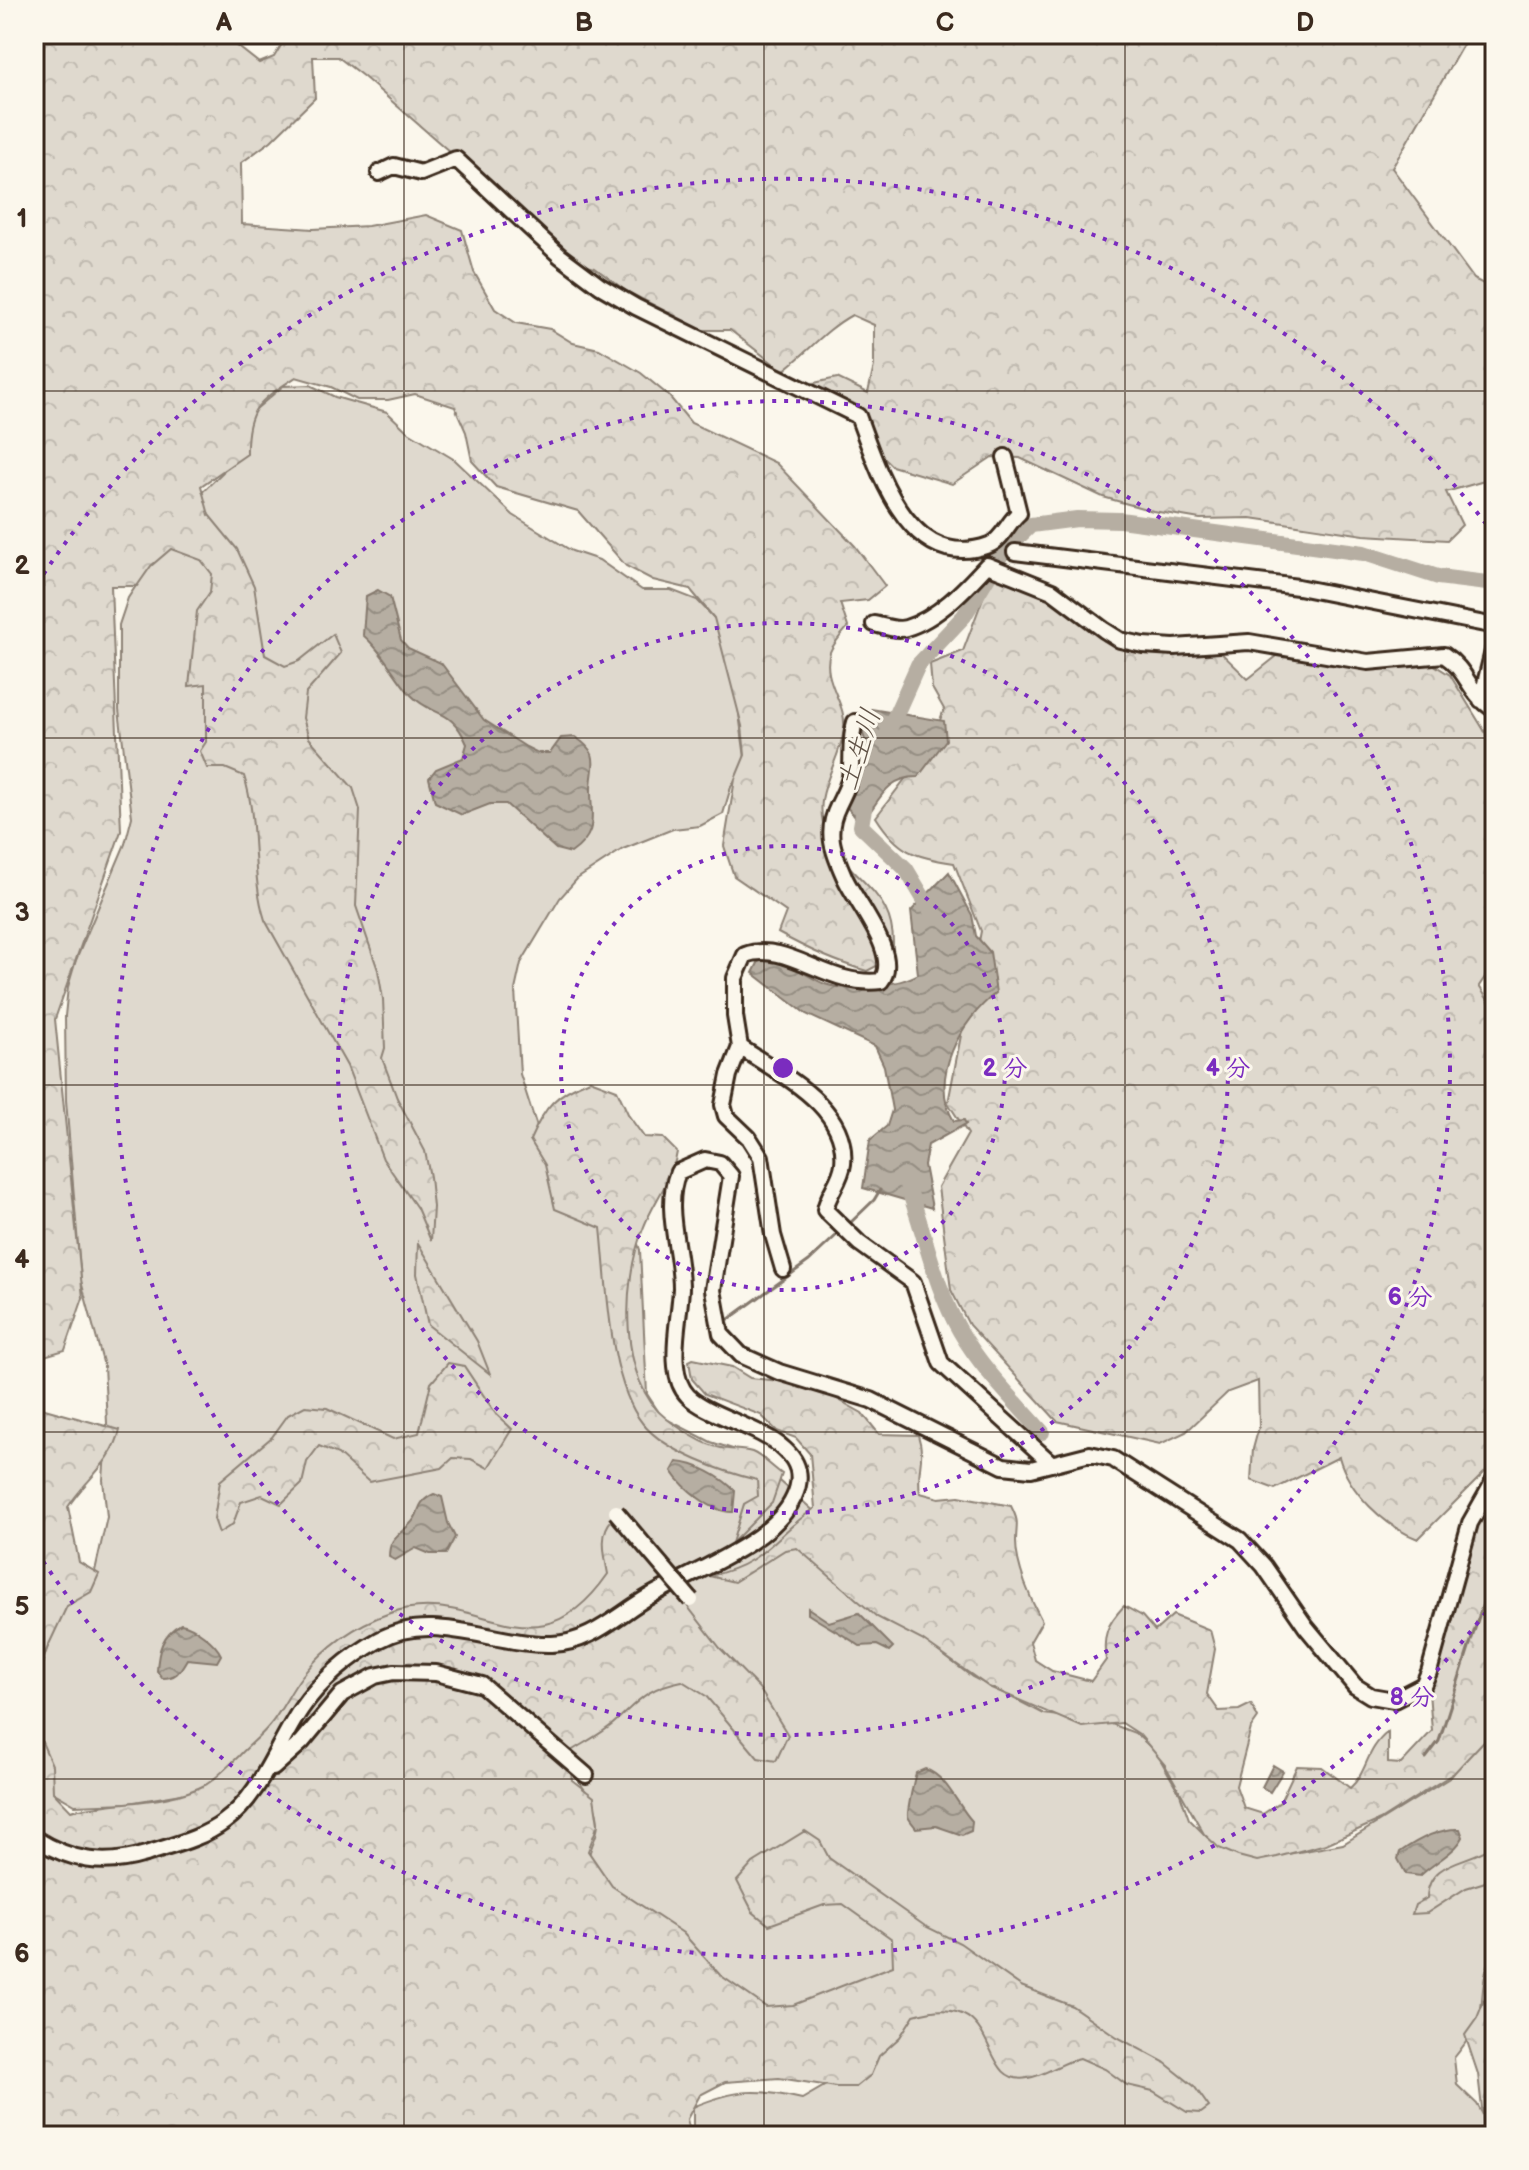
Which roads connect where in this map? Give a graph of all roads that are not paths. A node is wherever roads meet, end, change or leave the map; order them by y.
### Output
1 (379, 173) dead end
2 (1005, 457) dead end
3 (997, 540) junction
4 (1014, 551) junction
5 (994, 569) junction
6 (874, 624) dead end
7 (1495, 626) edge
8 (1495, 643) edge
9 (1481, 700) junction
10 (1495, 710) edge
11 (855, 722) dead end
12 (740, 1047) junction
13 (783, 1269) dead end
14 (1052, 1464) junction
15 (1495, 1479) edge
16 (616, 1512) dead end
17 (691, 1600) dead end
18 (586, 1775) dead end
19 (261, 1779) junction
20 (34, 1838) edge

1 - 3 street
2 - 3 street
3 - 4 street
4 - 5 street
4 - 7 street
5 - 6 street
5 - 9 street
8 - 9 street
9 - 10 street
11 - 12 street
12 - 13 street
12 - 14 street
14 - 15 street
14 - 19 street
16 - 17 street, bridge
18 - 19 street
19 - 20 street

